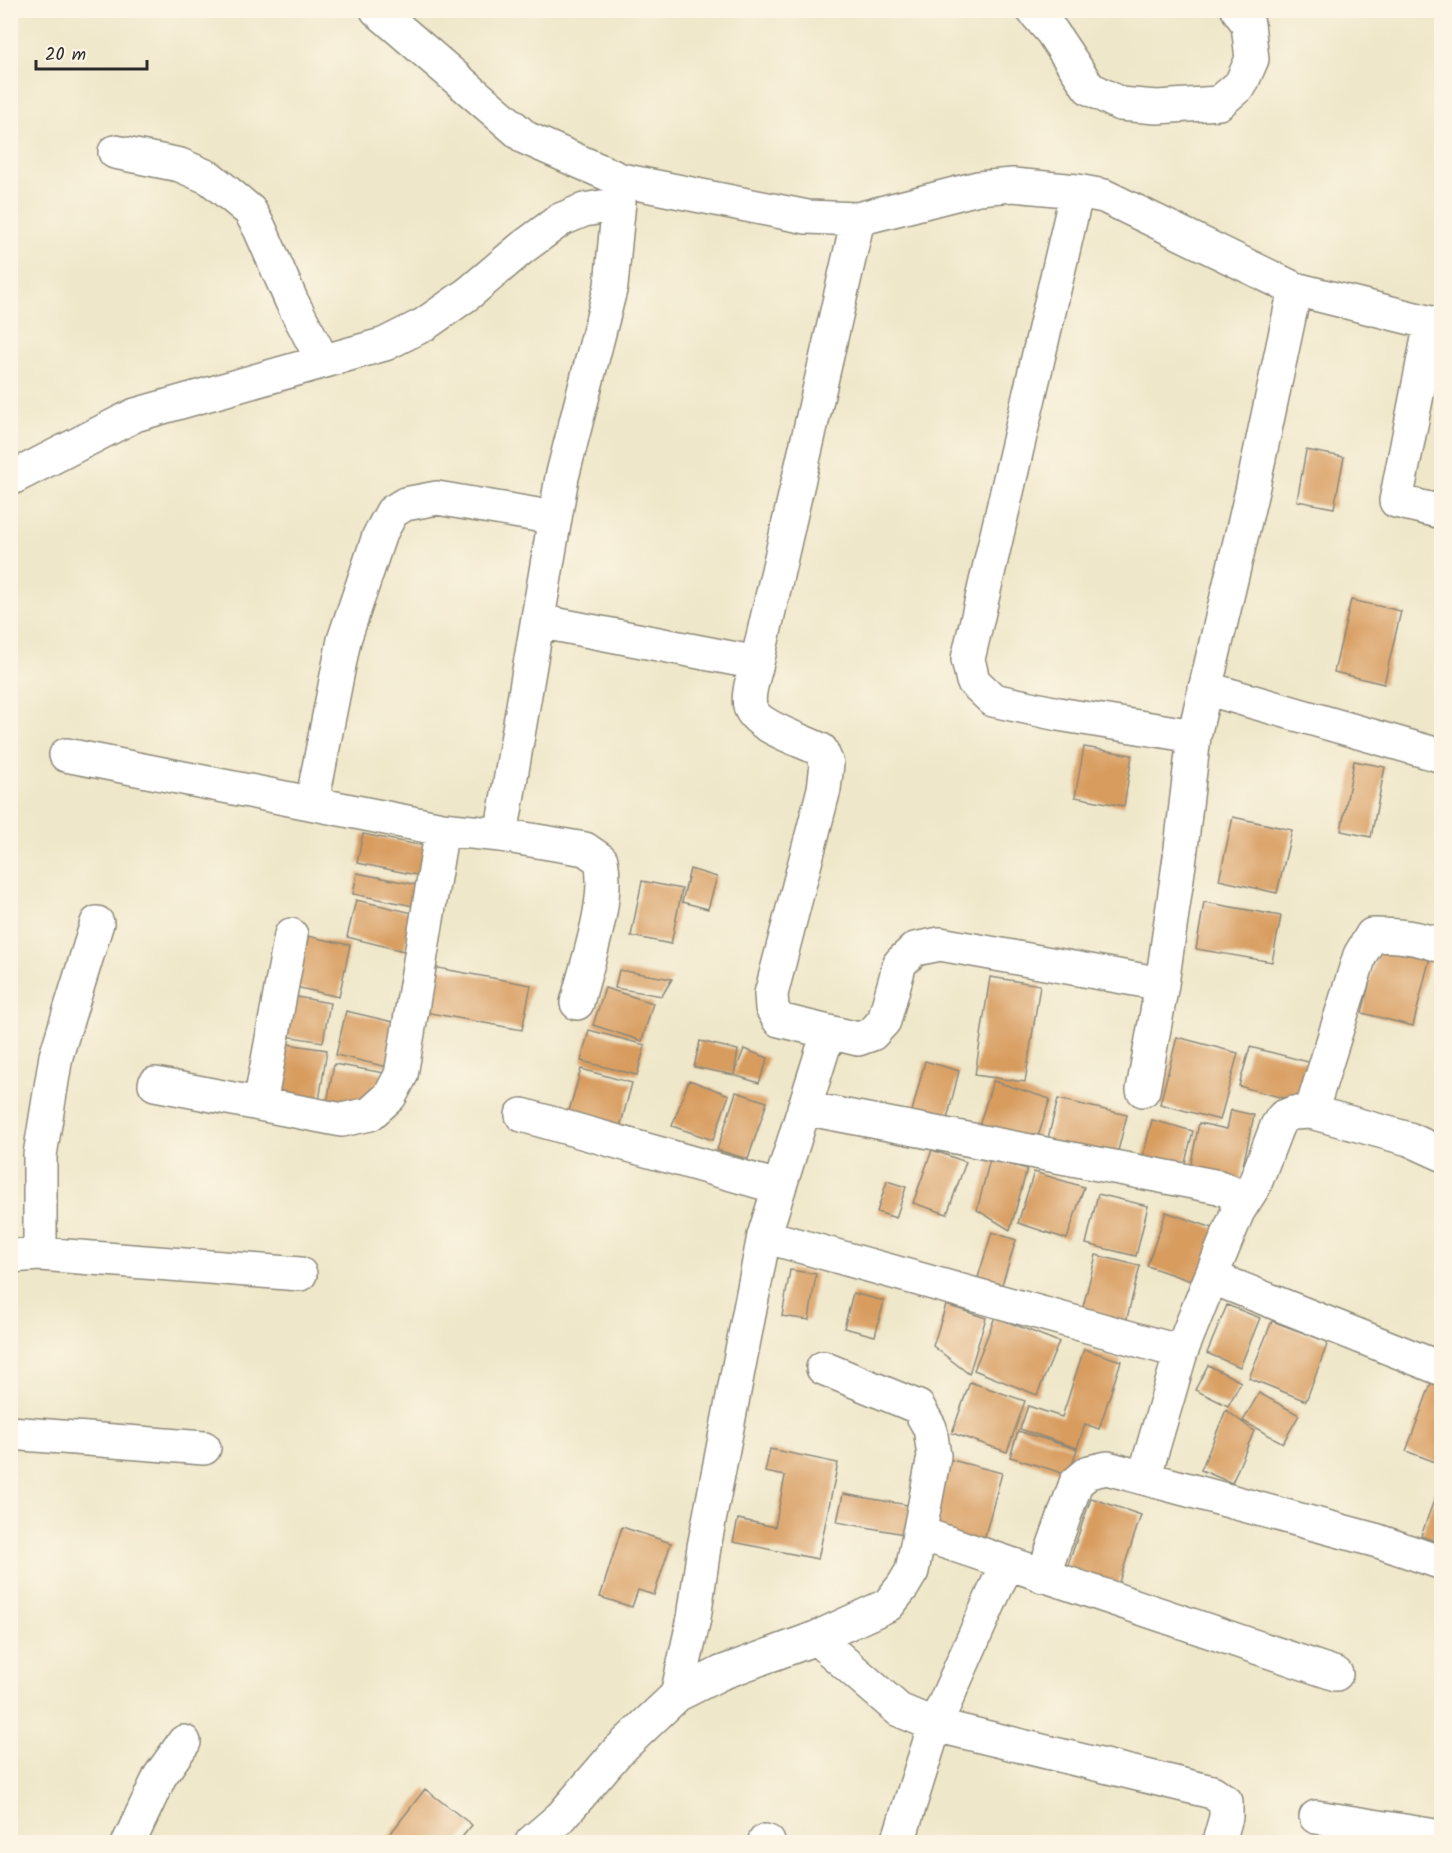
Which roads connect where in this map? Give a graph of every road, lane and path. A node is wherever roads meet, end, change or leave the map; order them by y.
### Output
1 (1034, 10) edge
2 (1238, 10) edge
3 (378, 11) edge
4 (115, 152) dead end
5 (1077, 191) junction
6 (620, 192) junction
7 (858, 219) junction
8 (1295, 289) junction
9 (1436, 323) edge
10 (323, 361) junction
11 (10, 479) edge
12 (1442, 512) edge
13 (555, 518) junction
14 (538, 621) junction
15 (757, 663) junction
16 (1205, 688) junction
17 (1194, 736) junction
18 (66, 755) dead end
19 (1442, 756) edge
20 (312, 803) junction
21 (442, 829) junction
22 (501, 835) junction
23 (97, 923) dead end
24 (291, 935) dead end
25 (1442, 946) edge
26 (1162, 984) junction
27 (577, 1003) dead end
28 (828, 1033) junction
29 (155, 1084) dead end
30 (1143, 1090) dead end
31 (260, 1104) junction
32 (804, 1108) junction
33 (1311, 1112) junction
34 (522, 1115) dead end
35 (1442, 1154) edge
36 (778, 1188) junction
37 (1238, 1211) junction
38 (764, 1236) junction
39 (25, 1255) edge
40 (300, 1274) dead end
41 (1211, 1277) junction
42 (1181, 1352) junction
43 (823, 1368) dead end
44 (1442, 1369) edge
45 (10, 1433) edge
46 (204, 1448) dead end
47 (1144, 1478) junction
48 (919, 1533) junction
49 (1007, 1563) junction
50 (1442, 1563) edge
51 (1044, 1576) junction
52 (816, 1638) junction
53 (1336, 1674) dead end
54 (677, 1695) junction
55 (935, 1725) junction
56 (184, 1742) dead end
57 (1316, 1817) dead end
58 (1442, 1838) edge
59 (129, 1842) edge
60 (532, 1842) edge
61 (898, 1842) edge
62 (1219, 1842) edge

1 - 2 street
3 - 6 street
4 - 10 street
5 - 7 street
5 - 8 street
5 - 17 street
6 - 7 street
6 - 10 street
6 - 13 street
7 - 15 street
8 - 9 street
8 - 16 street
9 - 12 street
10 - 11 street
13 - 14 street
13 - 20 street
14 - 15 street
14 - 22 street
15 - 28 street
16 - 17 street
16 - 19 street
17 - 26 street
18 - 20 street
20 - 21 street
21 - 22 street
21 - 31 street
22 - 27 street
23 - 39 street
24 - 31 street
25 - 33 street
26 - 28 street
26 - 30 street
28 - 32 street
29 - 31 street
32 - 36 street
32 - 37 street
33 - 35 street
33 - 37 street
34 - 36 street
36 - 38 street
37 - 41 street
38 - 42 street
38 - 54 street
39 - 40 street
41 - 42 street
41 - 44 street
42 - 47 street
43 - 48 street
45 - 46 street
47 - 50 street
47 - 51 street
48 - 49 street
48 - 52 street
49 - 51 street
49 - 55 street
51 - 53 street
52 - 54 street
52 - 55 street
54 - 60 street
55 - 61 street
55 - 62 street
56 - 59 street
57 - 58 street

